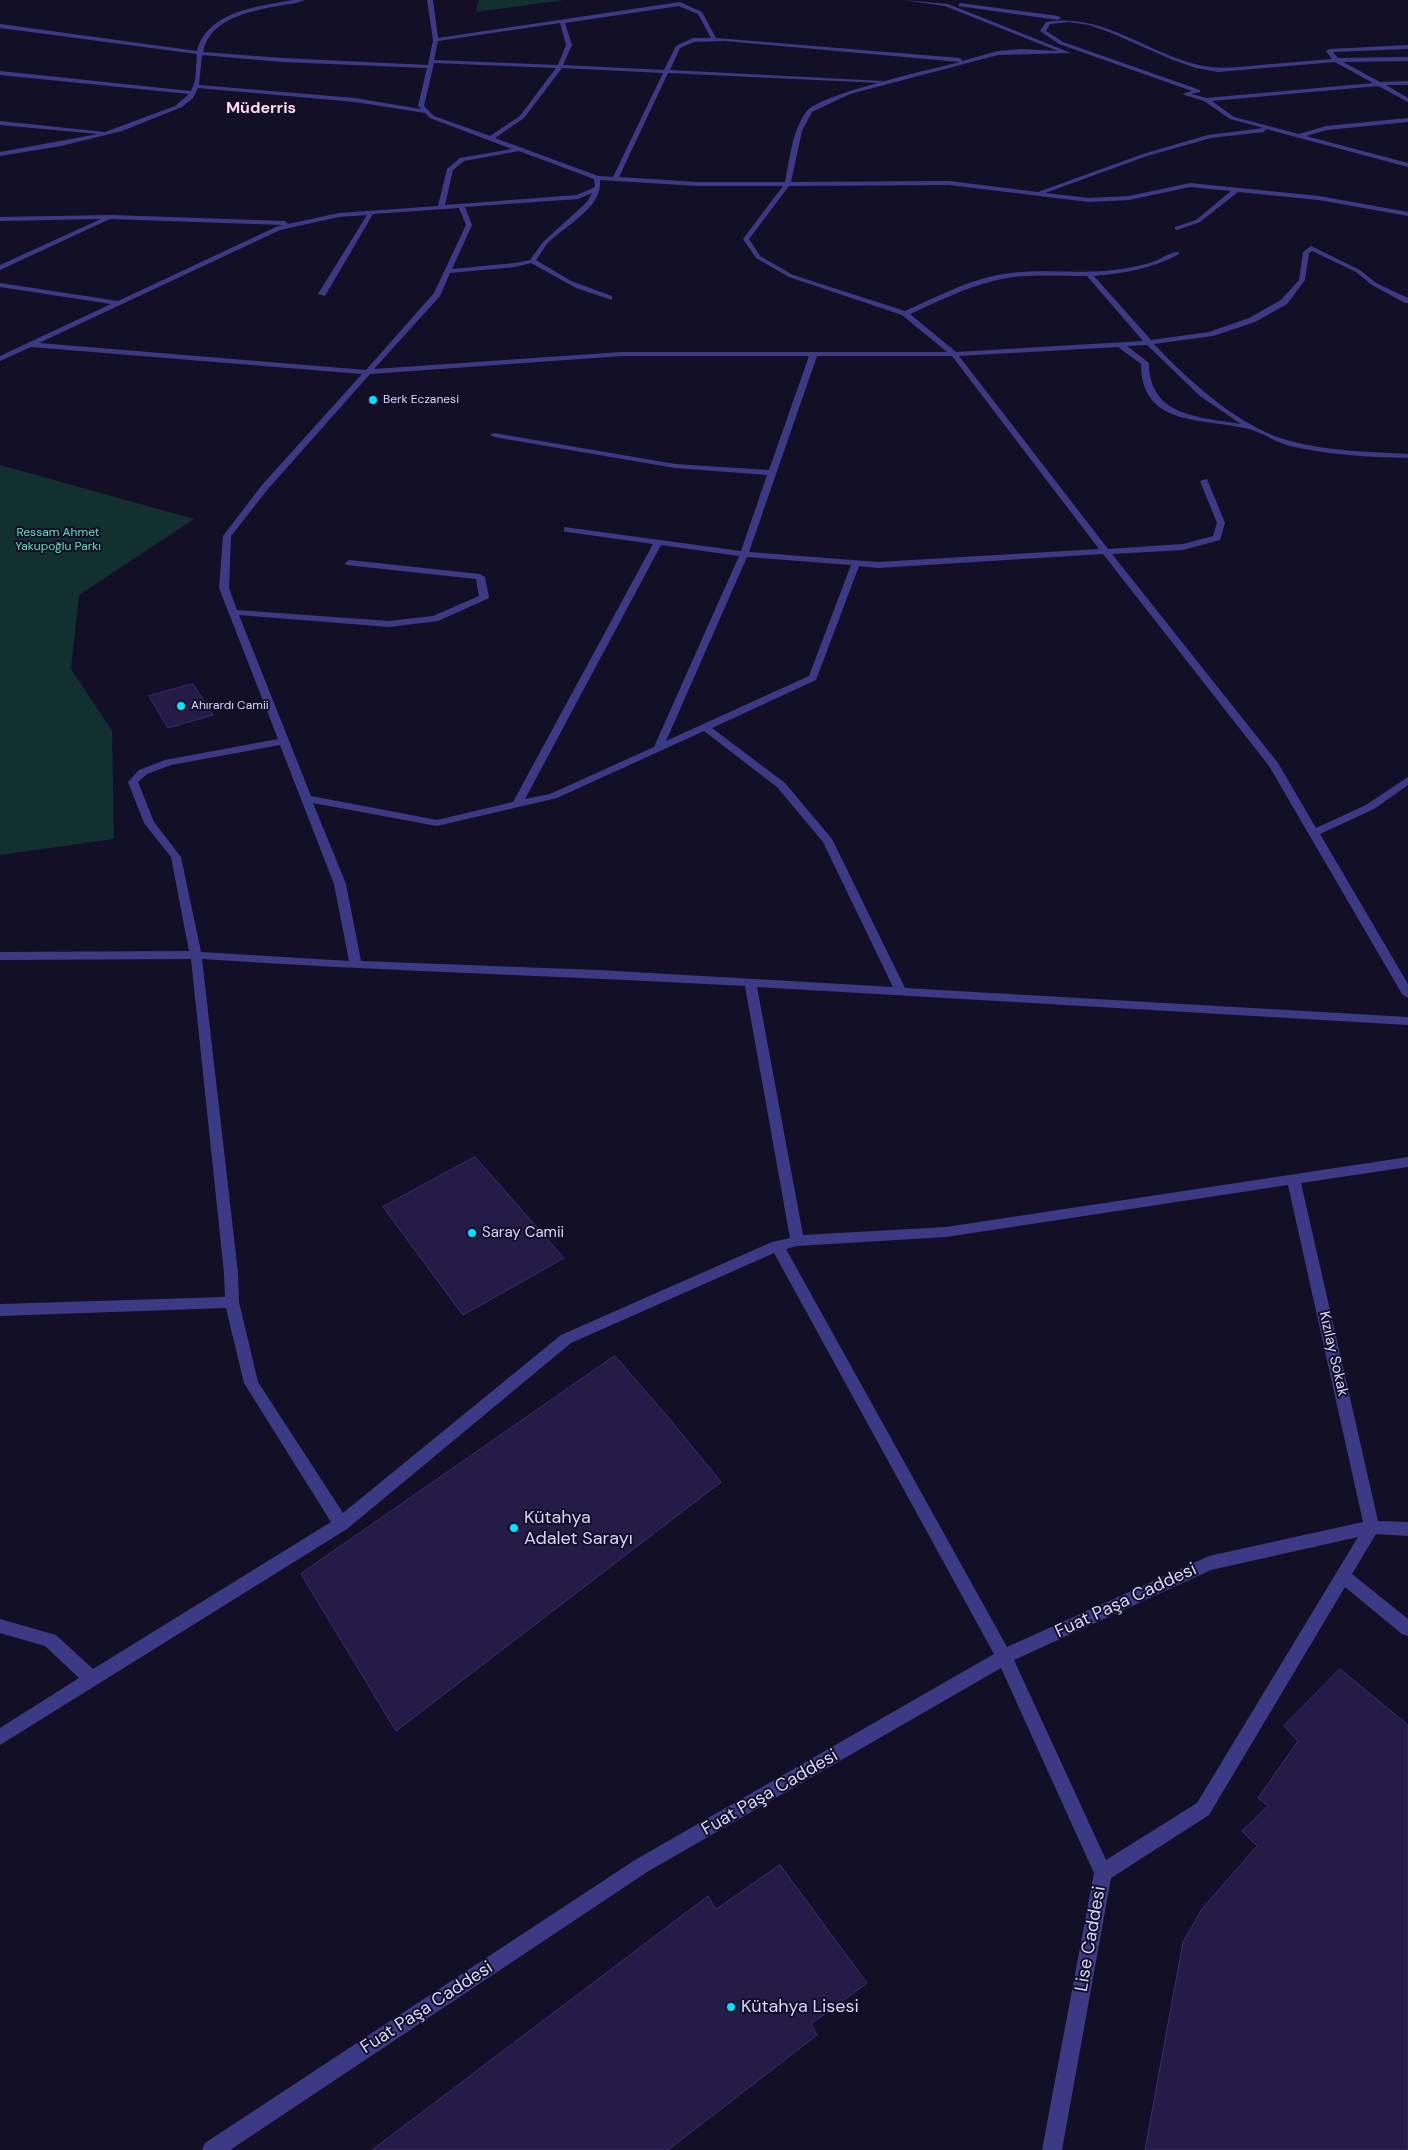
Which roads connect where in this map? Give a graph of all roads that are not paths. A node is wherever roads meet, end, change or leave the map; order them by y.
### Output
1 (302, 0) edge
2 (430, 0) edge
3 (906, 0) edge
4 (946, 5) junction
5 (1063, 19) junction
6 (562, 21) junction
7 (0, 26) edge
8 (714, 39) junction
9 (436, 40) junction
10 (1408, 48) edge
11 (201, 53) junction
12 (1068, 53) junction
13 (1408, 59) edge
14 (1336, 60) junction
15 (967, 61) junction
16 (431, 64) junction
17 (560, 66) junction
18 (667, 71) junction
19 (0, 73) edge
20 (893, 82) junction
21 (1408, 83) edge
22 (1379, 84) junction
23 (197, 86) junction
24 (191, 93) junction
25 (1185, 94) junction
26 (1206, 100) junction
27 (1408, 100) edge
28 (428, 112) junction
29 (1408, 120) edge
30 (0, 123) edge
31 (1272, 129) junction
32 (110, 134) junction
33 (1299, 136) junction
34 (491, 138) junction
35 (520, 149) junction
36 (0, 154) edge
37 (1408, 165) edge
38 (598, 178) junction
39 (615, 179) junction
40 (788, 183) junction
41 (598, 188) junction
42 (1238, 189) junction
43 (1038, 193) junction
44 (461, 206) junction
45 (441, 207) junction
46 (371, 213) junction
47 (1408, 214) edge
48 (111, 217) junction
49 (0, 219) edge
50 (300, 223) junction
51 (1177, 228) dead end
52 (1177, 253) dead end
53 (532, 261) junction
54 (0, 268) edge
55 (448, 271) junction
56 (1088, 273) junction
57 (0, 285) edge
58 (322, 294) dead end
59 (609, 298) dead end
60 (1408, 301) edge
61 (118, 303) junction
62 (905, 313) junction
63 (1148, 343) junction
64 (30, 344) junction
65 (1120, 345) junction
66 (814, 353) junction
67 (954, 354) junction
68 (0, 359) edge
69 (368, 372) junction
70 (1258, 430) junction
71 (494, 435) dead end
72 (1408, 456) edge
73 (772, 473) junction
74 (1204, 481) dead end
75 (568, 529) dead end
76 (658, 542) junction
77 (1104, 550) junction
78 (744, 554) junction
79 (349, 563) dead end
80 (856, 563) junction
81 (233, 612) junction
82 (704, 727) junction
83 (284, 741) junction
84 (658, 748) junction
85 (1408, 780) edge
86 (306, 798) junction
87 (517, 804) junction
88 (1314, 833) junction
89 (196, 955) junction
90 (0, 956) edge
91 (356, 965) junction
92 (750, 983) junction
93 (901, 991) junction
94 (1408, 994) edge
95 (1408, 1021) edge
96 (1408, 1162) edge
97 (1294, 1180) junction
98 (798, 1241) junction
99 (777, 1246) junction
100 (232, 1302) junction
101 (0, 1310) edge
102 (341, 1524) junction
103 (1372, 1528) junction
104 (1408, 1529) edge
105 (1344, 1576) junction
106 (0, 1626) edge
107 (1408, 1628) edge
108 (1004, 1657) junction
109 (92, 1679) junction
110 (0, 1737) edge
111 (1103, 1873) junction
112 (212, 2150) edge
113 (1052, 2150) edge

1 - 11 street
2 - 9 street
3 - 4 street
4 - 5 street
4 - 12 street
5 - 14 street
5 - 25 street
6 - 8 street
6 - 9 street
6 - 17 street
7 - 11 street
8 - 15 street
8 - 18 street
9 - 16 street
10 - 14 street
11 - 16 street
11 - 23 street
12 - 15 street
12 - 25 street
13 - 14 street
14 - 22 street
15 - 20 street
16 - 17 street
16 - 28 street
17 - 18 street
17 - 34 street
18 - 20 street
18 - 39 street
19 - 24 street
20 - 40 street
21 - 22 street
22 - 26 street
22 - 27 street
23 - 24 street
23 - 28 street
24 - 32 street
25 - 26 street
26 - 31 street
28 - 34 street
29 - 33 street
30 - 32 street
31 - 33 street
31 - 43 street
32 - 36 street
33 - 37 street
34 - 35 street
35 - 38 street
35 - 45 street
38 - 39 street
38 - 41 street
39 - 40 street
40 - 43 street
40 - 62 street
41 - 44 street
41 - 53 street
42 - 43 street
42 - 47 street
42 - 51 street
44 - 45 street
44 - 55 street
45 - 46 street
46 - 50 street
46 - 58 street
48 - 49 street
48 - 50 street
48 - 54 street
50 - 61 street
52 - 56 street
53 - 55 street
53 - 59 street
55 - 69 street
56 - 62 street
56 - 63 street
57 - 61 street
60 - 63 street
61 - 64 street
62 - 67 street
63 - 65 street
63 - 70 street
64 - 68 street
64 - 69 street
65 - 67 street
65 - 70 street
66 - 67 street
66 - 69 street
66 - 73 street
67 - 77 street
69 - 81 street
70 - 72 street
71 - 73 street
73 - 78 street
74 - 77 street
75 - 76 street
76 - 78 street
76 - 87 street
77 - 80 street
77 - 88 street
78 - 80 street
78 - 84 street
79 - 81 street
80 - 82 street
81 - 83 street
82 - 84 street
82 - 93 street
83 - 86 street
83 - 89 street
84 - 87 street
85 - 88 street
86 - 87 street
86 - 91 street
88 - 94 street
89 - 90 street
89 - 91 street
89 - 100 street
91 - 92 street
92 - 93 street
92 - 98 street
93 - 95 street
96 - 97 street
97 - 98 street
97 - 103 street, Kızılay Sokak
98 - 99 street
99 - 102 street
99 - 108 street, Lise Caddesi
100 - 101 street
100 - 102 street
102 - 109 street
103 - 104 street, Fuat Paşa Caddesi
103 - 105 street
103 - 108 street, Fuat Paşa Caddesi
105 - 107 street
105 - 111 street
106 - 109 street
108 - 111 street, Lise Caddesi
108 - 112 street, Fuat Paşa Caddesi
109 - 110 street
111 - 113 street, Lise Caddesi

